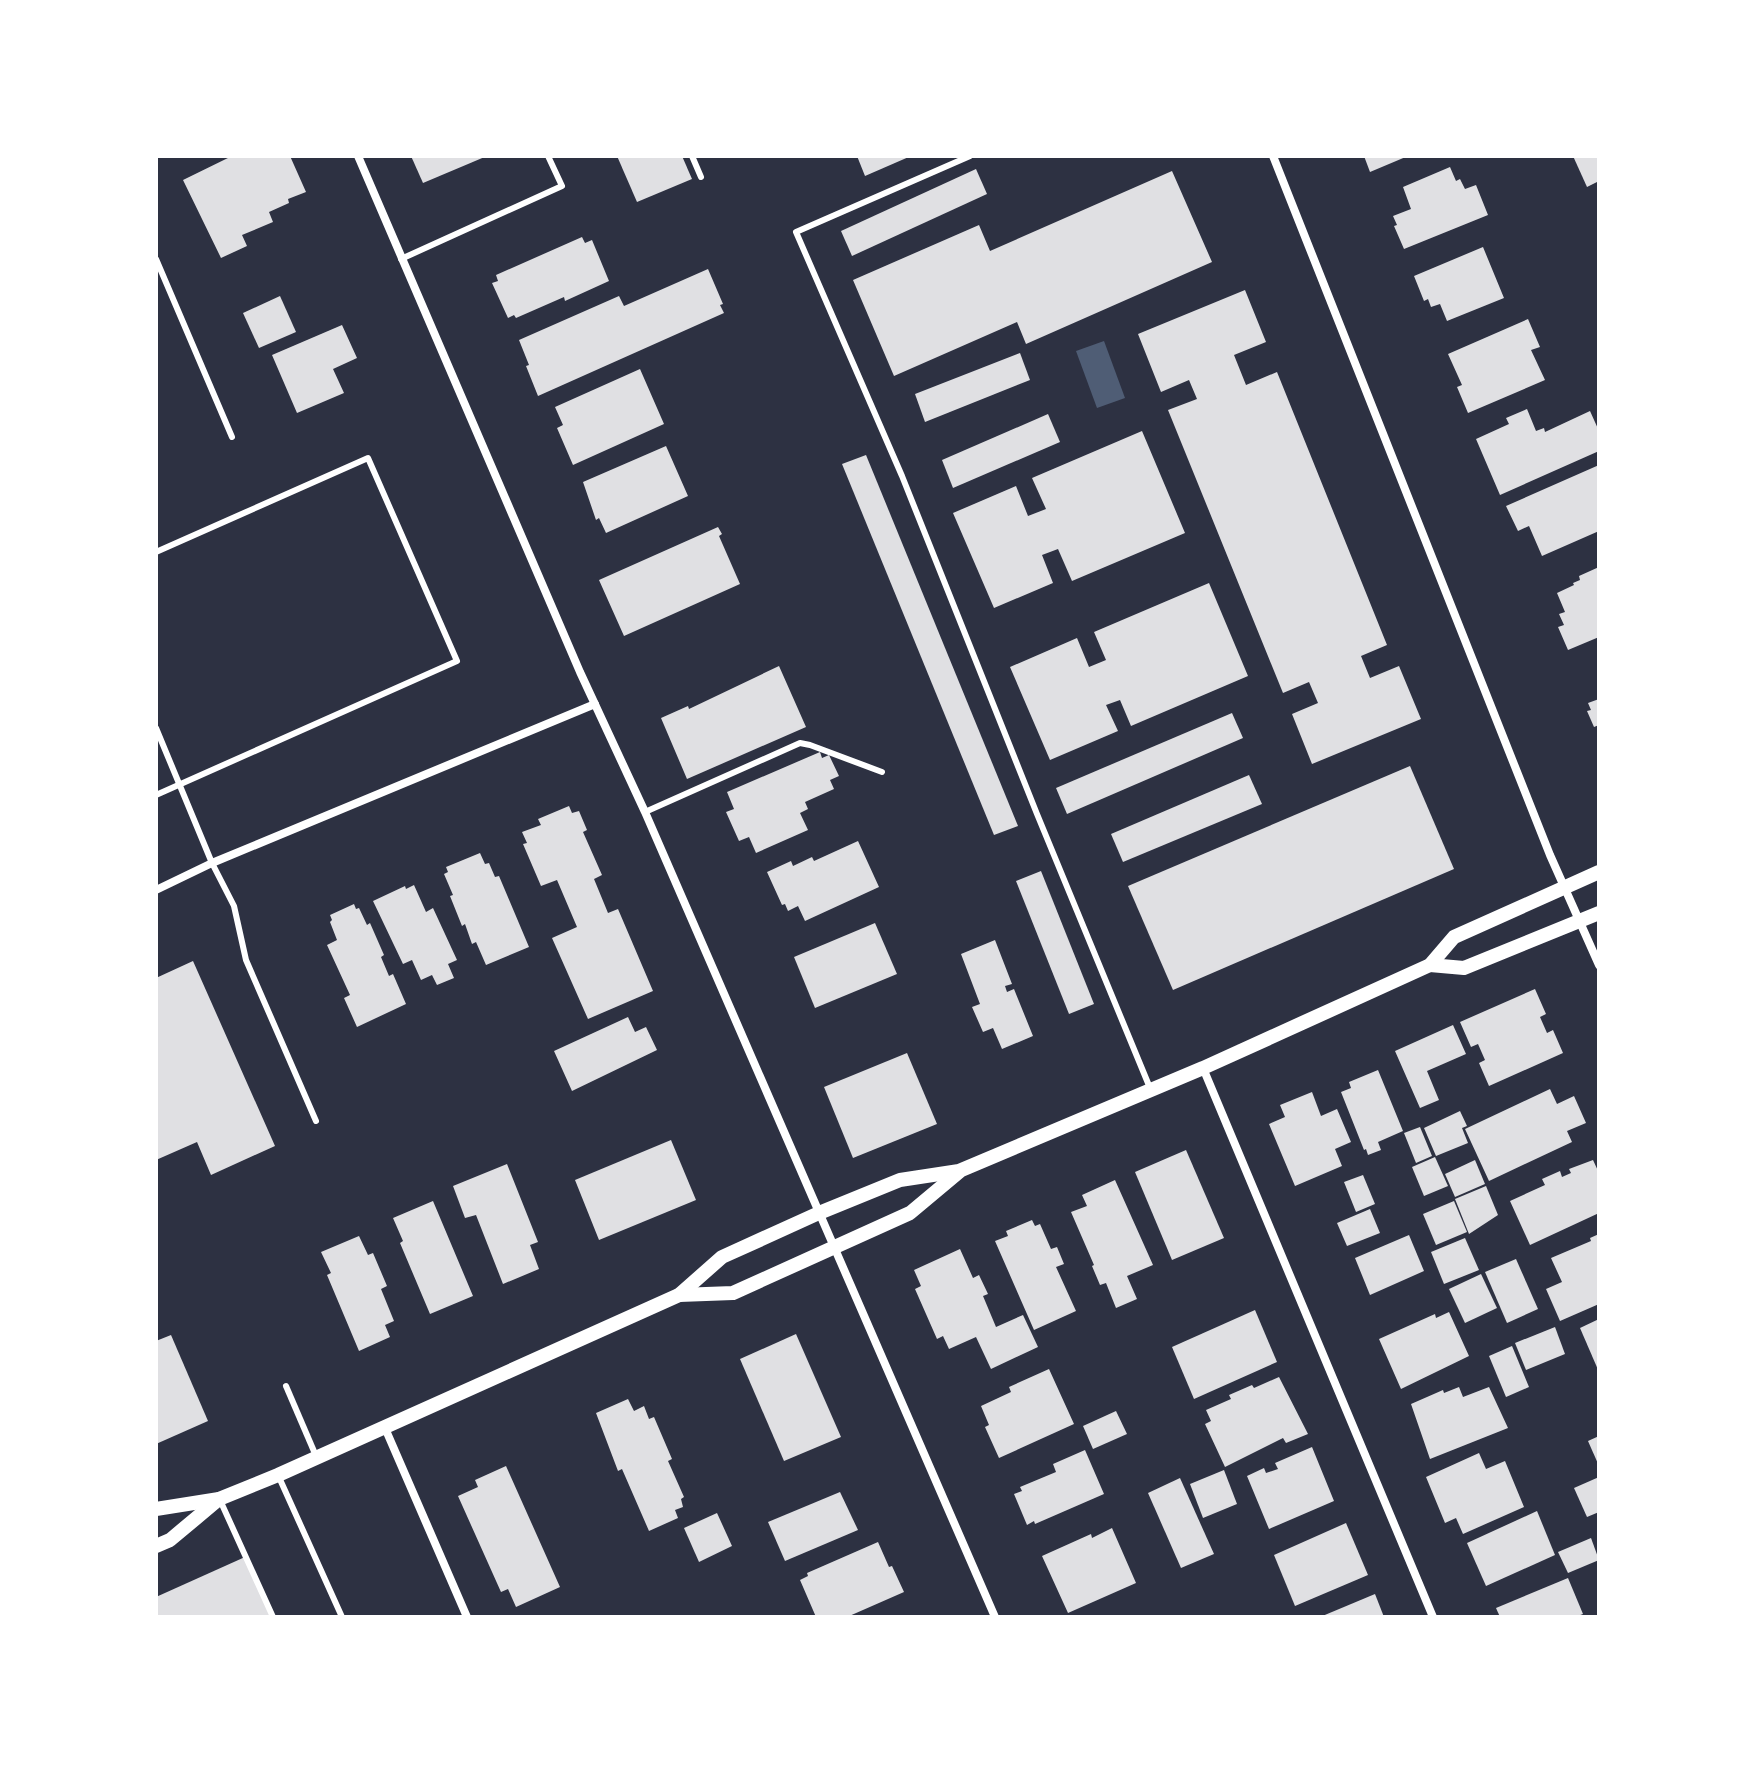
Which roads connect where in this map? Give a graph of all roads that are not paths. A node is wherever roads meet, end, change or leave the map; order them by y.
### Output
1 (358, 156) edge
2 (548, 156) edge
3 (692, 156) edge
4 (970, 156) edge
5 (1273, 156) edge
6 (701, 177) dead end
7 (156, 259) edge
8 (401, 259) junction
9 (232, 437) dead end
10 (156, 552) edge
11 (595, 704) junction
12 (156, 728) edge
13 (882, 772) dead end
14 (180, 784) junction
15 (156, 795) edge
16 (645, 812) junction
17 (212, 863) junction
18 (1599, 872) edge
19 (1563, 886) junction
20 (156, 890) edge
21 (1599, 913) edge
22 (1580, 921) junction
23 (1430, 965) junction
24 (1599, 965) edge
25 (1203, 1068) junction
26 (1151, 1090) junction
27 (316, 1121) dead end
28 (959, 1171) junction
29 (819, 1213) junction
30 (833, 1246) junction
31 (679, 1295) junction
32 (286, 1386) dead end
33 (385, 1428) junction
34 (316, 1456) junction
35 (278, 1475) junction
36 (219, 1499) junction
37 (156, 1509) edge
38 (156, 1546) edge
39 (273, 1617) edge
40 (342, 1617) edge
41 (467, 1617) edge
42 (995, 1617) edge
43 (1433, 1617) edge

1 - 8 street
2 - 8 lane
3 - 6 lane
4 - 26 lane
5 - 19 street
7 - 9 lane
8 - 11 street
10 - 14 lane
11 - 16 street
11 - 17 street
12 - 14 lane
13 - 16 lane
14 - 15 lane
14 - 17 lane
16 - 29 street
17 - 20 street
17 - 27 lane
18 - 19 street
19 - 22 street
19 - 23 street
21 - 22 street
22 - 23 street
22 - 24 street
23 - 25 street
25 - 26 street
25 - 43 street
26 - 28 street
28 - 29 street
28 - 30 street
29 - 30 street
29 - 31 street
30 - 31 street
30 - 42 street
31 - 33 street
32 - 34 lane
33 - 34 street
33 - 41 street
34 - 35 street
35 - 36 street
35 - 40 lane
36 - 37 street
36 - 38 street
36 - 39 lane

